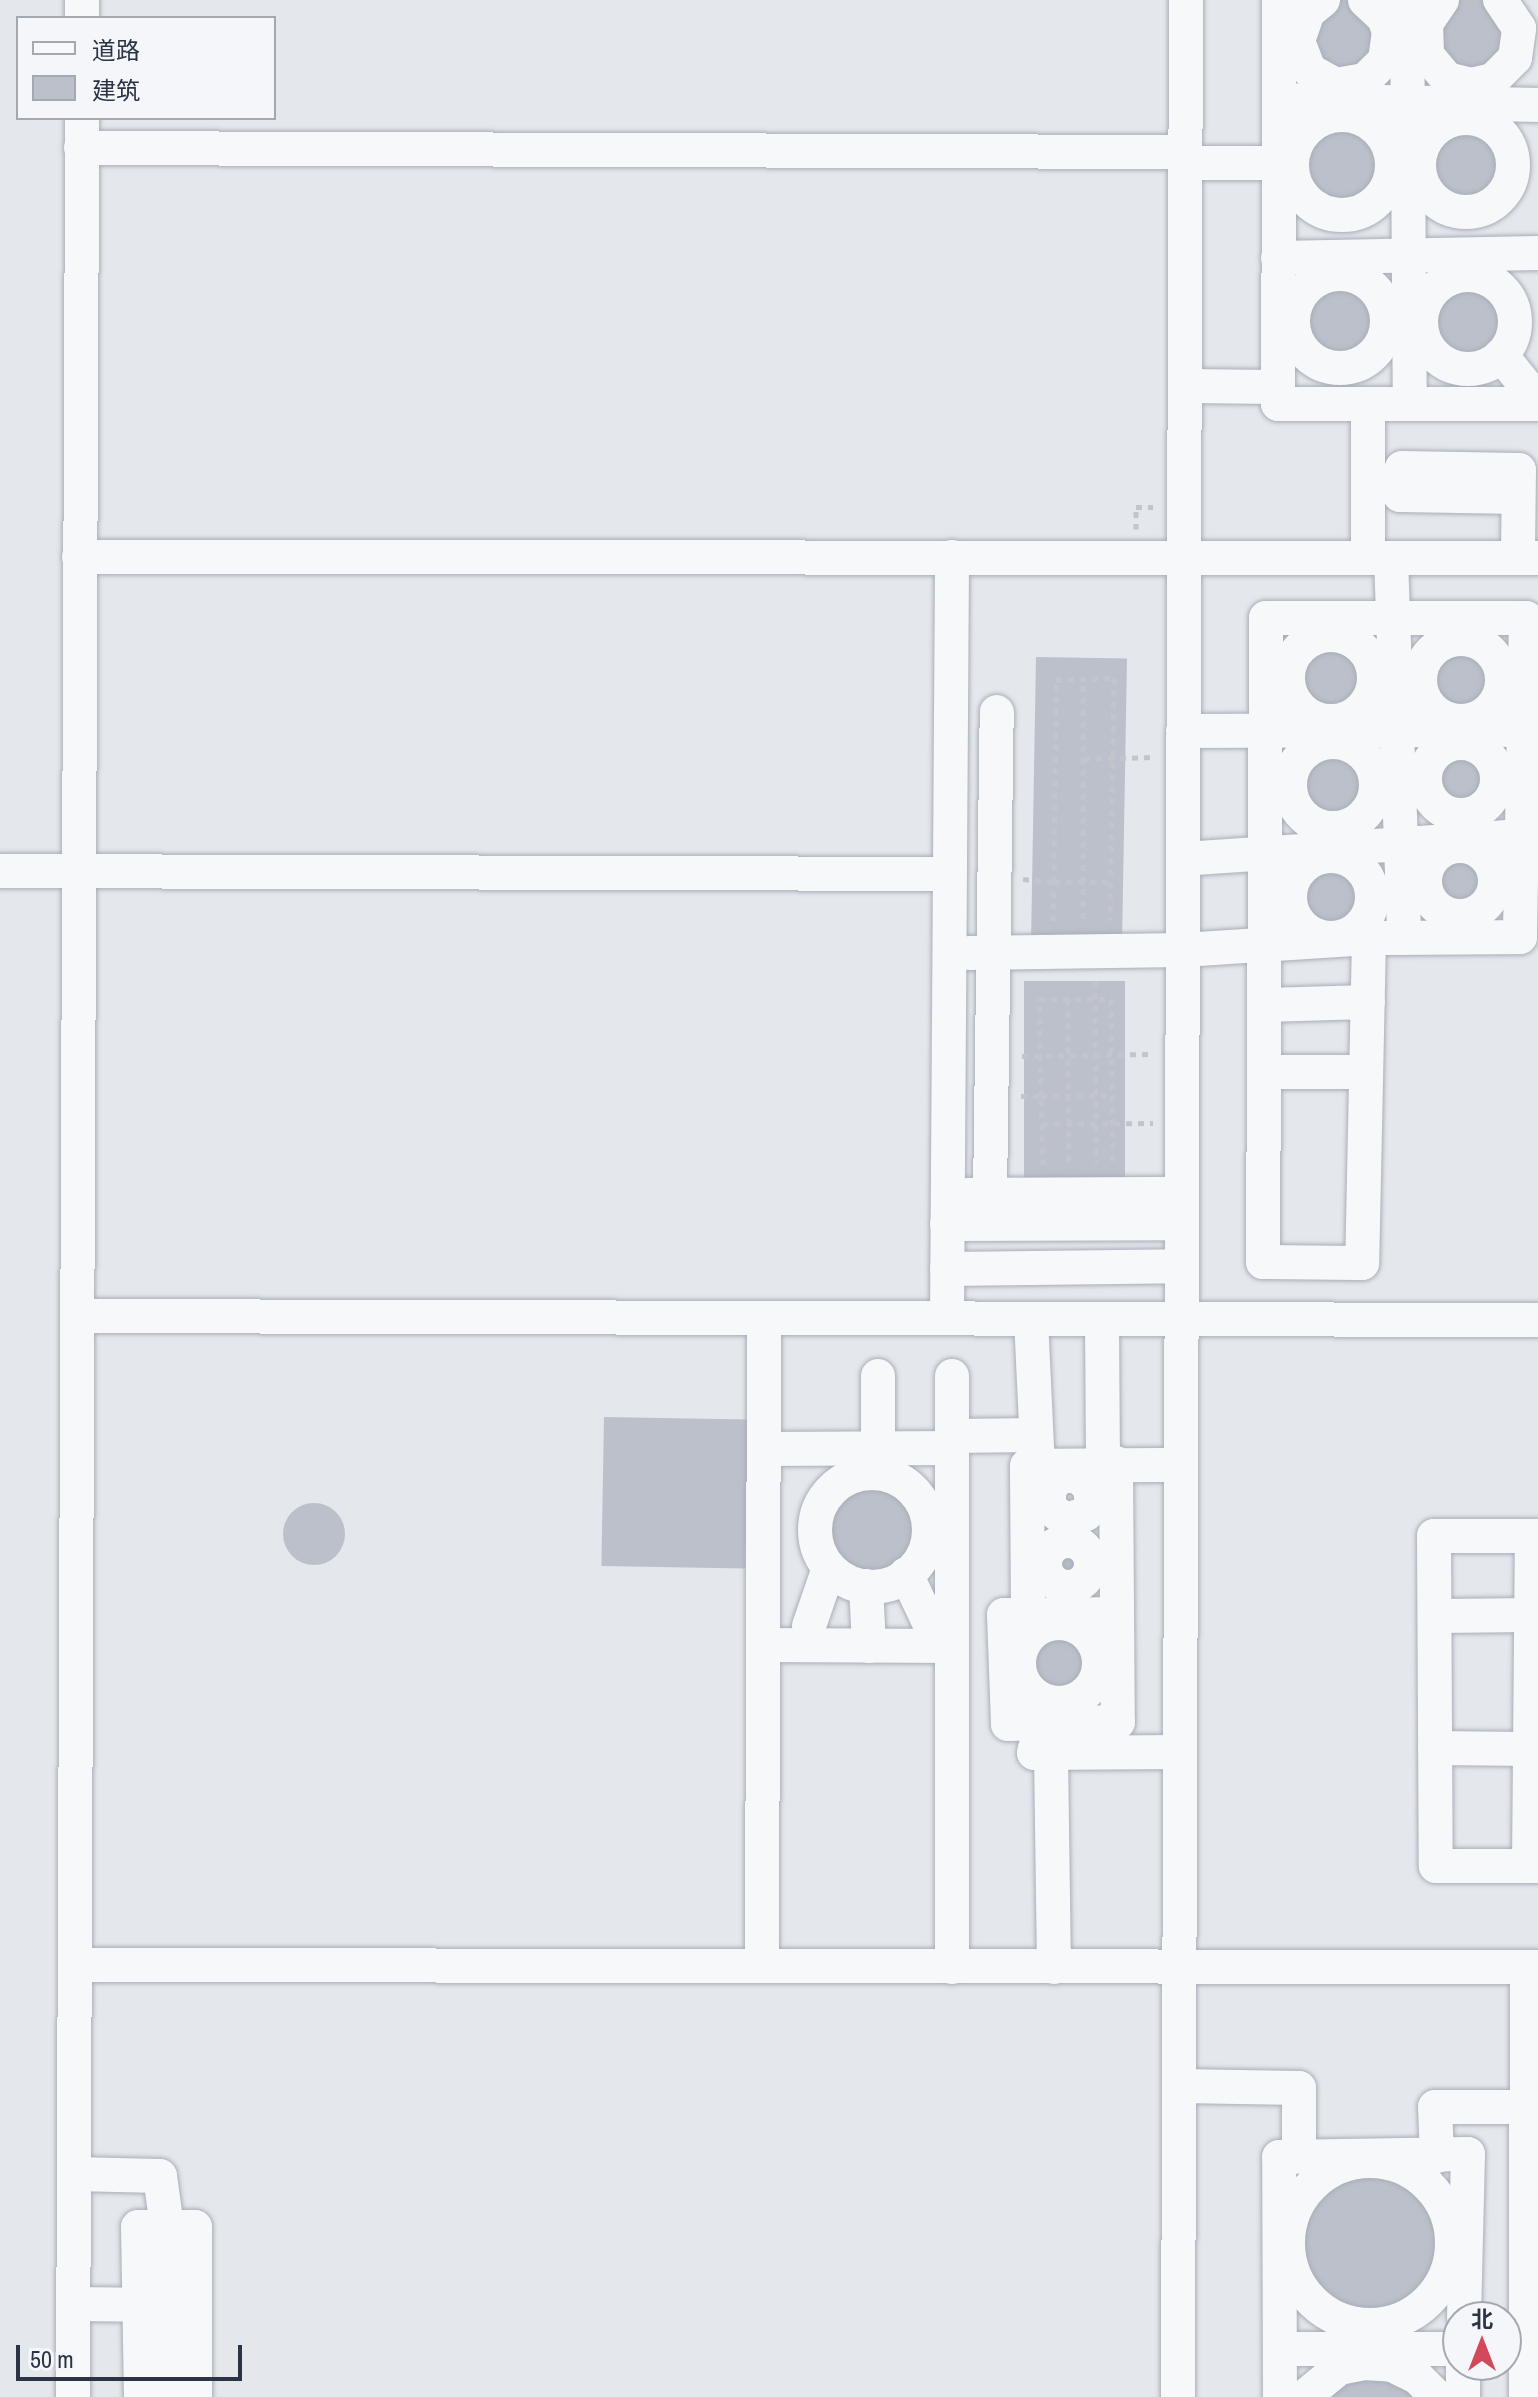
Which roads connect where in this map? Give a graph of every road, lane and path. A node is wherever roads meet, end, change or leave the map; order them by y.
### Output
1 (1186, 0) edge
2 (1279, 0) edge
3 (1405, 2) edge
4 (1314, 3) edge
5 (1515, 16) edge
6 (1295, 49) junction
7 (1406, 52) junction
8 (1506, 71) junction
9 (1284, 100) junction
10 (1342, 100) junction
11 (1472, 102) junction
12 (1537, 105) edge
13 (1411, 108) junction
14 (81, 133) edge
15 (1380, 134) junction
16 (1302, 135) junction
17 (1519, 154) edge
18 (1186, 158) junction
19 (1279, 163) junction
20 (1406, 166) junction
21 (1496, 201) junction
22 (1308, 202) junction
23 (1450, 207) junction
24 (1359, 209) junction
25 (1535, 253) edge
26 (1409, 256) junction
27 (1282, 258) junction
28 (1455, 272) junction
29 (1354, 273) junction
30 (1519, 306) edge
31 (1291, 310) junction
32 (1406, 321) junction
33 (1305, 352) junction
34 (1472, 362) junction
35 (1353, 363) junction
36 (1185, 386) junction
37 (1278, 396) junction
38 (1538, 402) edge
39 (1387, 404) junction
40 (1471, 404) junction
41 (1518, 497) dead end
42 (79, 557) junction
43 (952, 557) junction
44 (1184, 558) junction
45 (1379, 558) junction
46 (1528, 558) edge
47 (1393, 618) junction
48 (1377, 653) junction
49 (1083, 681) junction
50 (1281, 699) junction
51 (1430, 707) junction
52 (997, 712) dead end
53 (1397, 730) junction
54 (1183, 743) junction
55 (1113, 758) junction
56 (1084, 759) junction
57 (1288, 784) junction
58 (1444, 806) edge
59 (1332, 840) junction
60 (1183, 859) junction
61 (0, 871) edge
62 (80, 871) junction
63 (950, 874) junction
64 (995, 876) junction
65 (1054, 882) junction
66 (1082, 882) junction
67 (1111, 882) junction
68 (1278, 894) junction
69 (1064, 920) dead end
70 (1183, 950) junction
71 (993, 953) junction
72 (949, 954) junction
73 (1068, 999) junction
74 (1096, 999) junction
75 (1368, 1002) junction
76 (1265, 1005) junction
77 (1112, 1054) junction
78 (1182, 1054) junction
79 (1069, 1055) junction
80 (1097, 1055) junction
81 (1040, 1056) junction
82 (1265, 1072) junction
83 (1366, 1072) junction
84 (1097, 1095) junction
85 (1112, 1095) junction
86 (991, 1096) junction
87 (1041, 1096) junction
88 (1069, 1096) junction
89 (1097, 1123) junction
90 (1113, 1123) junction
91 (1042, 1124) junction
92 (1070, 1124) junction
93 (1096, 1168) junction
94 (1070, 1196) junction
95 (1007, 1205) junction
96 (1132, 1209) junction
97 (1181, 1209) junction
98 (948, 1210) junction
99 (1181, 1266) junction
100 (1071, 1267) junction
101 (1133, 1267) junction
102 (1015, 1268) junction
103 (947, 1269) junction
104 (77, 1316) junction
105 (764, 1318) junction
106 (947, 1318) junction
107 (1023, 1319) junction
108 (1102, 1319) junction
109 (1181, 1319) junction
110 (1538, 1320) edge
111 (878, 1376) dead end
112 (952, 1376) dead end
113 (952, 1448) junction
114 (764, 1449) junction
115 (815, 1449) junction
116 (878, 1461) junction
117 (1180, 1465) junction
118 (838, 1484) junction
119 (912, 1489) junction
120 (940, 1532) junction
121 (1535, 1536) edge
122 (829, 1568) junction
123 (906, 1574) junction
124 (1065, 1577) junction
125 (866, 1586) junction
126 (1535, 1615) edge
127 (1435, 1616) junction
128 (809, 1626) dead end
129 (763, 1645) junction
130 (869, 1646) junction
131 (946, 1646) junction
132 (1435, 1748) junction
133 (1534, 1749) edge
134 (1180, 1752) junction
135 (1534, 1866) edge
136 (75, 1965) junction
137 (762, 1966) junction
138 (952, 1967) junction
139 (1054, 1967) junction
140 (1180, 1967) junction
141 (1532, 1967) edge
142 (1179, 2086) junction
143 (1527, 2107) junction
144 (1294, 2156) junction
145 (1365, 2157) junction
146 (1436, 2162) junction
147 (74, 2174) junction
148 (1305, 2193) junction
149 (1283, 2233) junction
150 (1460, 2240) junction
151 (167, 2250) junction
152 (1303, 2291) junction
153 (1460, 2301) edge
154 (73, 2304) junction
155 (168, 2305) junction
156 (1421, 2308) junction
157 (1442, 2330) edge
158 (1283, 2345) junction
159 (1367, 2346) junction
160 (1442, 2348) edge
161 (168, 2359) junction
162 (1310, 2389) edge
163 (1433, 2392) edge
164 (73, 2397) edge
165 (141, 2397) edge
166 (168, 2397) edge
167 (195, 2397) edge
168 (1178, 2397) edge
169 (1280, 2397) edge
170 (1526, 2397) edge

1 - 18 street
2 - 6 street
3 - 7 street
4 - 6 street
5 - 8 street
6 - 9 street
6 - 10 street
7 - 10 street
7 - 11 street
7 - 13 street
7 - 13 street
8 - 11 street
8 - 12 street
9 - 10 street
9 - 16 street
9 - 19 street
10 - 13 street
10 - 15 street
10 - 16 street
11 - 12 street
11 - 13 street
11 - 17 street
12 - 17 street
13 - 15 street
13 - 20 street
14 - 18 street
14 - 42 street
15 - 20 street
16 - 22 street
17 - 21 street
18 - 19 street
18 - 36 street
19 - 27 street
20 - 23 street
20 - 24 street
20 - 26 street
21 - 23 street
21 - 25 street
22 - 24 street
22 - 27 street
23 - 26 street
23 - 28 street
24 - 26 street
24 - 29 street
25 - 28 street
25 - 30 street
26 - 28 street
26 - 29 street
26 - 32 street
27 - 29 street
27 - 31 street
28 - 30 street
28 - 32 street
29 - 31 street
29 - 32 street
30 - 34 street
31 - 33 street
31 - 37 street
32 - 34 street
32 - 35 street
32 - 39 street
33 - 35 street
33 - 37 street
34 - 38 street
34 - 39 street
34 - 40 street
35 - 39 street
35 - 39 street
36 - 37 street
36 - 44 street
37 - 39 street
38 - 40 street
39 - 40 street
39 - 45 street
41 - 46 street
42 - 43 street
42 - 62 street
43 - 44 street
43 - 63 street
44 - 45 street
44 - 54 street
45 - 46 street
45 - 47 street
47 - 48 street
47 - 48 street
47 - 58 street
48 - 50 street
48 - 50 street
48 - 51 street
48 - 53 street
48 - 58 street
48 - 58 street
49 - 55 path
49 - 56 path
49 - 65 path
50 - 54 street
50 - 57 street
50 - 58 street
51 - 53 street
51 - 58 street
52 - 64 street
53 - 58 street
53 - 58 street
53 - 58 street
54 - 55 path
54 - 60 street
55 - 56 path
55 - 67 path
56 - 66 path
57 - 58 street
57 - 59 street
57 - 68 street
57 - 68 street
58 - 58 street
58 - 58 street
58 - 59 street
58 - 59 street
58 - 68 street
58 - 75 street
59 - 68 street
60 - 68 street
60 - 70 street
61 - 62 street
62 - 63 street
62 - 104 street
63 - 72 street
64 - 65 path
64 - 71 street
65 - 66 path
65 - 69 path
66 - 67 path
66 - 67 path
68 - 70 street
68 - 76 street
70 - 71 street
70 - 78 street
71 - 72 street
71 - 86 street
72 - 98 street
73 - 74 path
73 - 79 path
73 - 81 path
74 - 77 path
74 - 80 path
75 - 76 street
75 - 83 street
76 - 82 street
77 - 78 path
77 - 80 path
77 - 85 path
78 - 97 street
79 - 80 path
79 - 81 path
79 - 88 path
80 - 84 path
81 - 87 path
82 - 83 street
82 - 83 street
84 - 85 path
84 - 88 path
84 - 89 path
85 - 90 path
86 - 87 path
86 - 95 street
87 - 88 path
87 - 91 path
88 - 92 path
89 - 90 path
89 - 92 path
89 - 93 path
90 - 93 path
91 - 92 path
91 - 94 path
92 - 94 path
93 - 94 path
94 - 95 street
94 - 96 street
94 - 100 street
95 - 98 street
95 - 102 street
96 - 97 street
96 - 101 street
97 - 99 street
98 - 103 street
99 - 101 street
99 - 109 street
100 - 101 street
100 - 102 street
100 - 108 street
101 - 108 street
102 - 103 street
102 - 107 street
103 - 106 street
104 - 105 street
104 - 136 street
105 - 106 street
105 - 114 street
106 - 107 street
107 - 108 street
107 - 124 street
108 - 109 street
108 - 124 street
109 - 110 street
109 - 117 street
111 - 116 street
112 - 113 street
113 - 116 street
113 - 119 street
113 - 120 street
113 - 124 street
114 - 115 street
114 - 129 street
115 - 116 street
115 - 118 street
116 - 118 street
116 - 119 street
117 - 124 street
117 - 134 street
118 - 122 street
119 - 120 street
120 - 123 street
120 - 131 street
121 - 126 street
121 - 127 street
122 - 125 street
122 - 128 street
123 - 125 street
123 - 131 street
124 - 124 street
124 - 134 street
124 - 139 street
125 - 130 street
126 - 127 street
126 - 133 street
127 - 132 street
129 - 130 street
129 - 137 street
130 - 131 street
131 - 138 street
132 - 133 street
132 - 135 street
133 - 135 street
134 - 140 street
136 - 137 street
136 - 147 street
137 - 138 street
138 - 139 street
139 - 140 street
140 - 141 street
140 - 142 street
141 - 143 street
142 - 144 street
142 - 168 street
143 - 146 street
143 - 170 street
144 - 145 street
144 - 148 street
144 - 149 street
145 - 146 street
145 - 148 street
146 - 150 street
146 - 150 street
147 - 151 street
147 - 154 street
148 - 149 street
149 - 152 street
149 - 158 street
150 - 153 street
150 - 156 street
151 - 155 street
151 - 155 street
152 - 158 street
152 - 159 street
154 - 155 street
154 - 164 street
155 - 161 street
155 - 161 street
156 - 157 street
156 - 159 street
158 - 159 street
158 - 162 street
158 - 169 street
159 - 160 street
159 - 162 street
159 - 163 street
161 - 165 street
161 - 166 street
161 - 167 street

